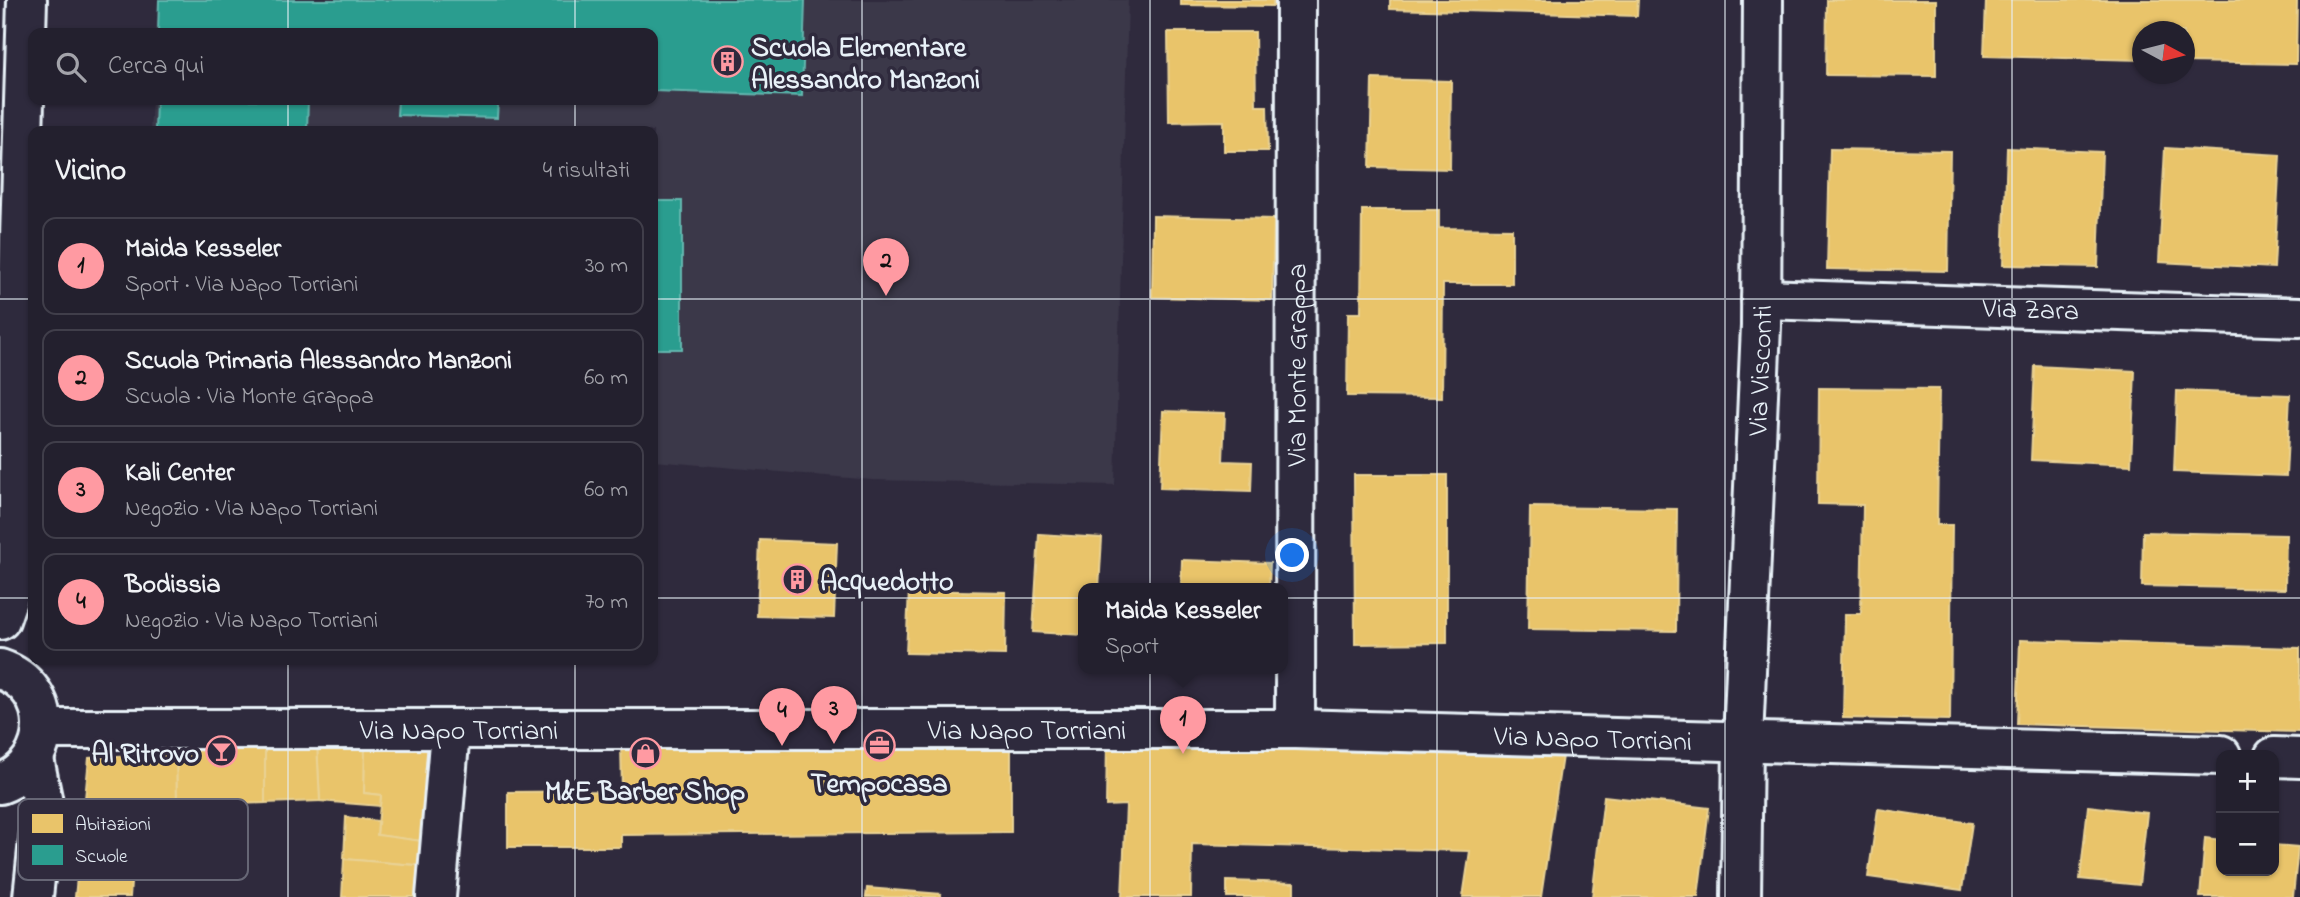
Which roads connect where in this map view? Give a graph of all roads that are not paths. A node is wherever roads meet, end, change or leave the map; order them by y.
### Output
1 (27, 0) edge
2 (50, 0) edge
3 (1296, 0) edge
4 (1763, 0) edge
5 (50, 28) edge
6 (49, 105) edge
7 (48, 126) edge
8 (1761, 299) junction
9 (2300, 317) edge
10 (0, 620) edge
11 (39, 665) edge
12 (0, 669) edge
13 (38, 729) junction
14 (1295, 729) junction
15 (450, 731) junction
16 (1743, 740) junction
17 (2216, 755) edge
18 (2279, 757) edge
19 (2300, 758) edge
20 (0, 784) edge
21 (43, 799) edge
22 (436, 897) edge
23 (1741, 897) edge

1 - 10 street
2 - 5 street
3 - 14 street, Via Monte Grappa
4 - 8 street, Via Visconti
6 - 7 street
8 - 9 street, Via Zara
8 - 16 street, Via Visconti
11 - 13 street
12 - 13 street
13 - 15 street, Via Napo Torriani
13 - 20 street
13 - 21 street
14 - 15 street, Via Napo Torriani
14 - 16 street, Via Napo Torriani
15 - 22 street
16 - 17 street, Via Napo Torriani
16 - 23 street, Via Visconti
18 - 19 street

